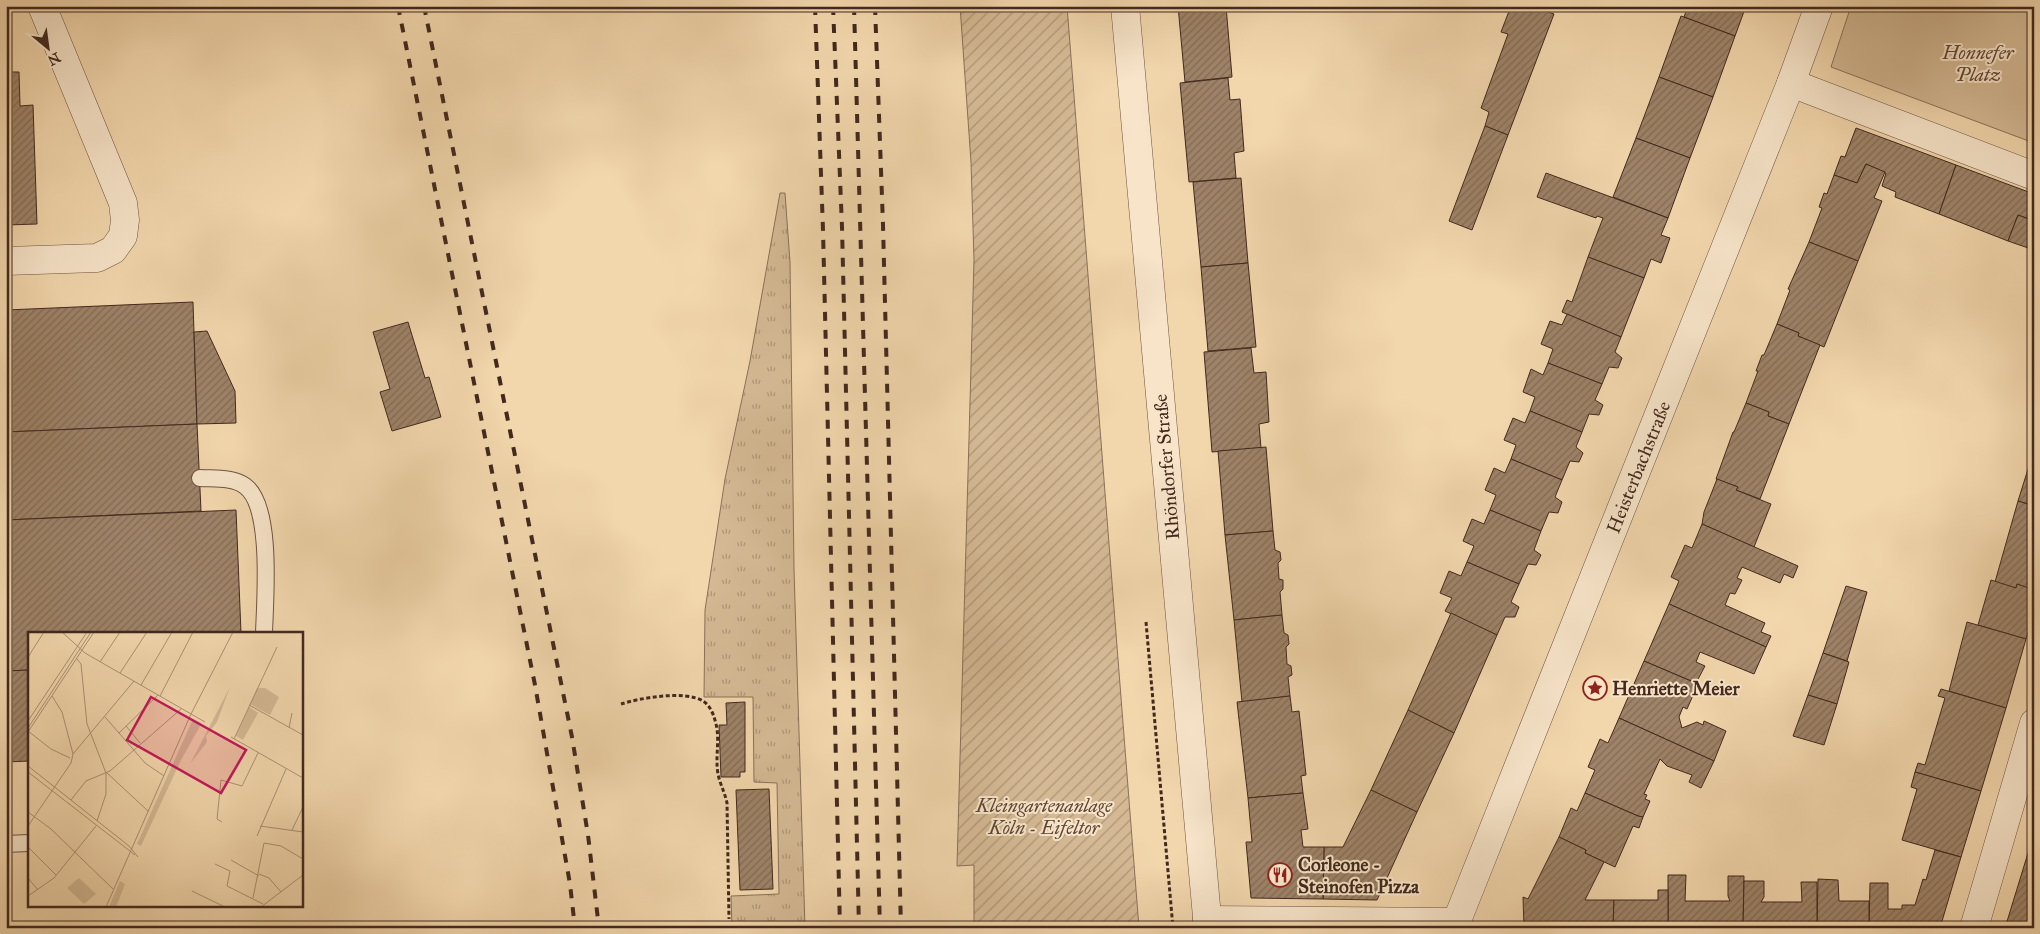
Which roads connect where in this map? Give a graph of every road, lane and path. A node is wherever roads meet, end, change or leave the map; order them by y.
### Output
1 (42, 6) edge
2 (1125, 6) edge
3 (1819, 6) edge
4 (1791, 83) junction
5 (2034, 176) edge
6 (6, 262) edge
7 (200, 478) dead end
8 (264, 632) edge
9 (620, 704) dead end
10 (2034, 723) edge
11 (28, 843) edge
12 (6, 844) edge
13 (729, 919) dead end
14 (1207, 924) edge
15 (1455, 925) edge
16 (1974, 928) edge

1 - 6 street
2 - 14 street, Rhöndorfer Straße
3 - 4 street, Heisterbachstraße
4 - 5 street
4 - 15 street, Heisterbachstraße
7 - 8 lane
9 - 13 path
10 - 16 street
11 - 12 lane
14 - 15 street

